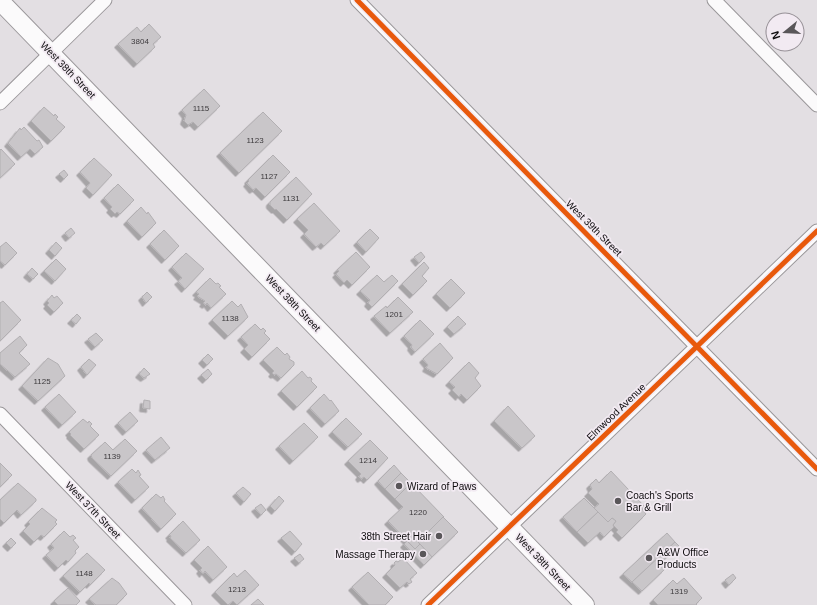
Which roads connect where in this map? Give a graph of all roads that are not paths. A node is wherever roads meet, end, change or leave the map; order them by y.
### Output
1 (105, 0) edge
2 (357, 0) edge
3 (714, 0) edge
4 (0, 1) edge
5 (51, 53) junction
6 (0, 103) edge
7 (817, 105) edge
8 (817, 232) edge
9 (697, 346) junction
10 (0, 414) edge
11 (817, 469) edge
12 (509, 526) junction
13 (185, 605) edge
14 (428, 605) edge
15 (585, 605) edge

1 - 5 street
2 - 9 street, West 39th Street
3 - 7 street
4 - 5 main road, West 38th Street
5 - 6 street
5 - 12 main road, West 38th Street
8 - 9 street, Elmwood Avenue
9 - 11 street, West 39th Street
9 - 12 street, Elmwood Avenue
10 - 13 street, West 37th Street
12 - 14 street, Elmwood Avenue
12 - 15 main road, West 38th Street

